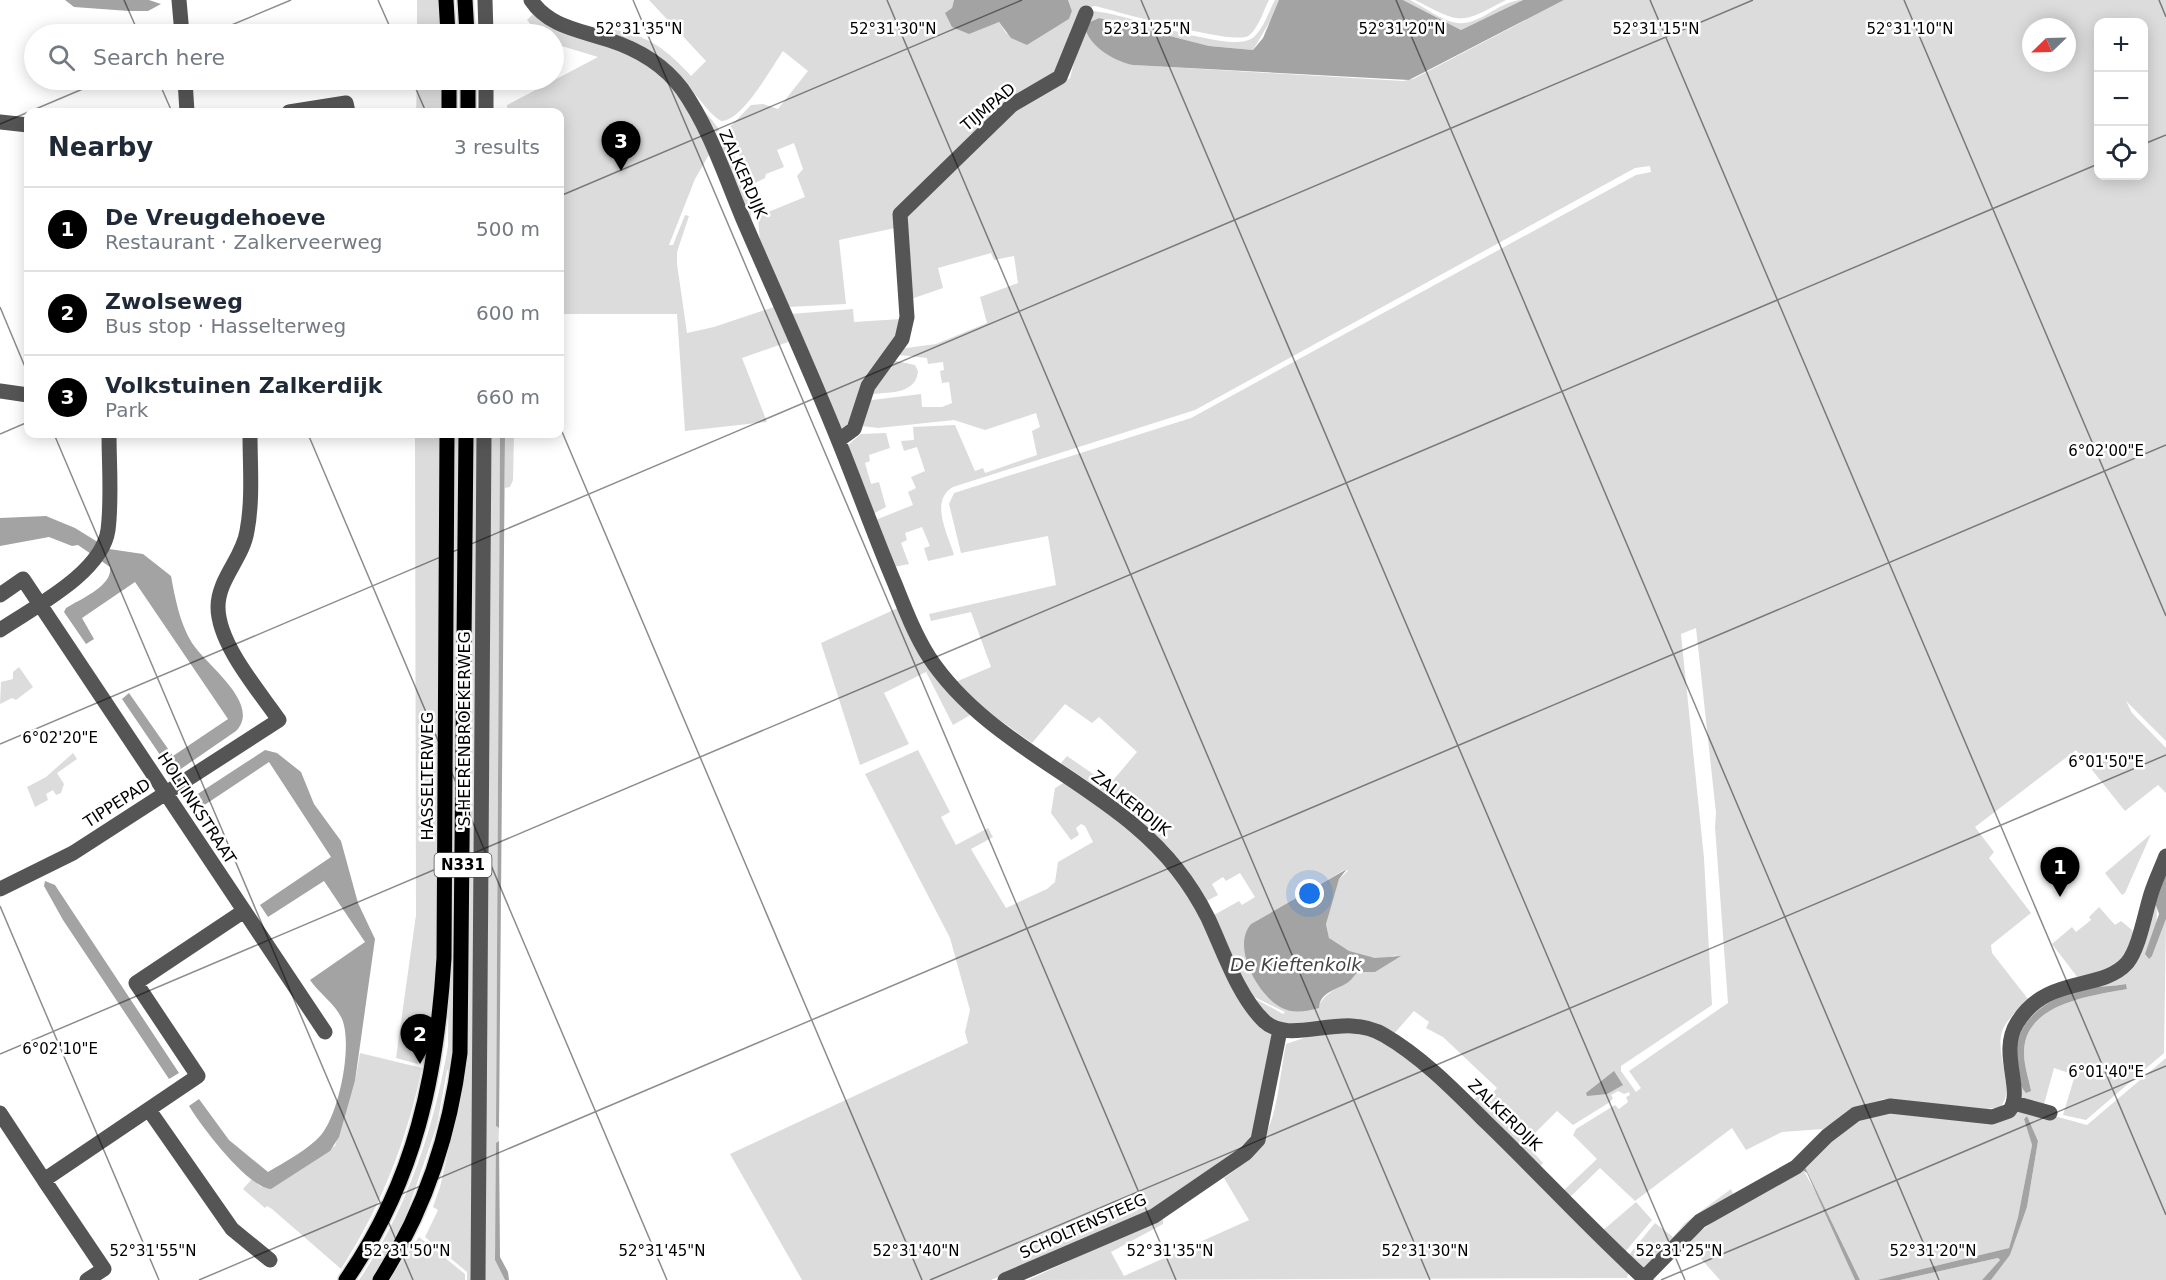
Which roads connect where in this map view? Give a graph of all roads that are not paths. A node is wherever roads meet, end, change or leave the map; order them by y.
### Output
1 (179, 0) edge
2 (446, 0) edge
3 (465, 0) edge
4 (485, 0) edge
5 (531, 0) edge
6 (1086, 13) dead end
7 (181, 24) edge
8 (447, 24) edge
9 (466, 24) edge
10 (486, 24) edge
11 (563, 24) edge
12 (564, 24) edge
13 (186, 90) edge
14 (449, 90) edge
15 (468, 90) edge
16 (486, 90) edge
17 (187, 108) edge
18 (314, 108) edge
19 (347, 108) edge
20 (449, 108) edge
21 (468, 108) edge
22 (486, 108) edge
23 (0, 122) edge
24 (24, 125) edge
25 (0, 391) edge
26 (24, 394) edge
27 (109, 438) edge
28 (250, 438) edge
29 (447, 438) edge
30 (466, 438) edge
31 (483, 438) edge
32 (839, 440) junction
33 (0, 595) edge
34 (39, 604) junction
35 (0, 630) edge
36 (166, 792) junction
37 (2166, 856) edge
38 (0, 889) edge
39 (244, 911) junction
40 (1280, 1030) junction
41 (325, 1032) dead end
42 (2014, 1103) junction
43 (149, 1110) junction
44 (0, 1113) edge
45 (2050, 1113) dead end
46 (44, 1180) junction
47 (270, 1260) dead end
48 (1645, 1279) edge
49 (87, 1280) edge
50 (346, 1280) edge
51 (380, 1280) edge
52 (478, 1280) edge
53 (1005, 1280) edge

1 - 7 street
2 - 8 main road
3 - 9 main road
4 - 10 street
5 - 11 street, ZALKERDIJK
6 - 32 street, TIJMPAD
12 - 32 street, ZALKERDIJK
13 - 17 street
14 - 20 main road
15 - 21 main road
16 - 22 street
18 - 19 street
23 - 24 street
25 - 26 street
27 - 34 street
28 - 36 street, TIPPEPAD
29 - 50 main road, HASSELTERWEG / N331
30 - 51 main road, N331
31 - 52 street, 'S-HEERENBROEKERWEG
32 - 40 street, ZALKERDIJK
33 - 34 street, HOLTINKSTRAAT
34 - 35 street
34 - 36 street, HOLTINKSTRAAT
36 - 38 street, TIPPEPAD
36 - 39 street, HOLTINKSTRAAT
37 - 42 street
39 - 41 street, HOLTINKSTRAAT
39 - 43 street
40 - 48 street, ZALKERDIJK
40 - 53 street, SCHOLTENSTEEG
42 - 45 street
42 - 48 street
43 - 46 street
43 - 47 street
44 - 46 street
46 - 49 street

